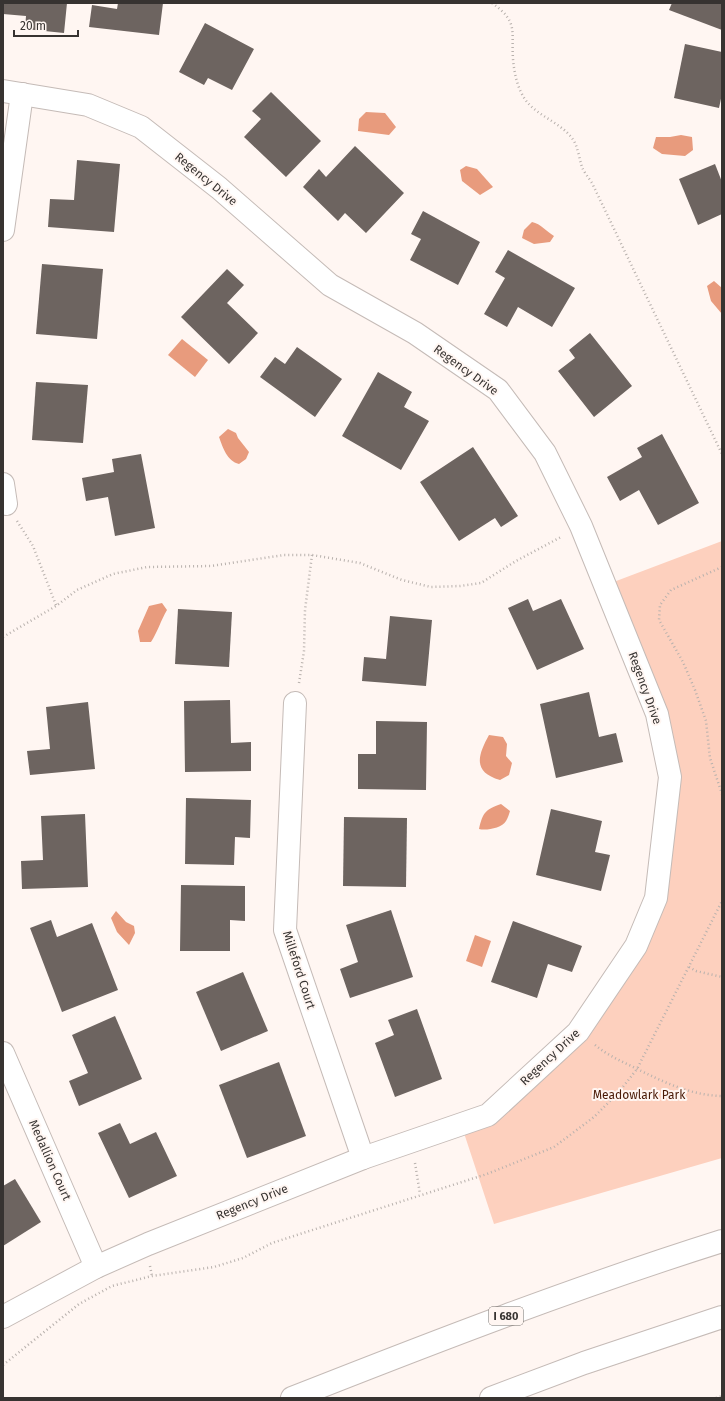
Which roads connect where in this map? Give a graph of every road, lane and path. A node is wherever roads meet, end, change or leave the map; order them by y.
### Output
1 (492, 3) edge
2 (12, 93) edge
3 (3, 230) edge
4 (722, 454) edge
5 (5, 494) edge
6 (581, 526) junction
7 (312, 555) junction
8 (722, 567) edge
9 (56, 606) junction
10 (3, 637) edge
11 (295, 703) joint
12 (722, 794) edge
13 (722, 901) edge
14 (688, 967) junction
15 (722, 976) edge
16 (578, 1032) junction
17 (3, 1054) edge
18 (637, 1069) junction
19 (722, 1096) edge
20 (411, 1140) junction
21 (363, 1158) junction
22 (420, 1194) junction
23 (722, 1241) edge
24 (96, 1267) junction
25 (3, 1317) edge
26 (722, 1317) edge
27 (3, 1365) edge
28 (722, 1396) edge
29 (292, 1398) edge
30 (491, 1398) edge
31 (716, 1398) edge

1 - 4 path
2 - 3 main road
2 - 6 main road, Regency Drive
5 - 9 path
6 - 7 path
6 - 16 main road, Regency Drive
7 - 9 path
7 - 11 path
8 - 12 path
9 - 10 path
11 - 21 main road, Milleford Court
13 - 14 path
14 - 15 path
14 - 18 path
16 - 18 path
16 - 20 main road, Regency Drive
17 - 24 main road, Medallion Court
18 - 19 path
18 - 22 path
20 - 21 main road, Regency Drive
20 - 22 path
21 - 24 main road, Regency Drive
22 - 27 path
23 - 29 main road, I 680
24 - 25 main road, Regency Drive
26 - 30 main road
28 - 31 path

